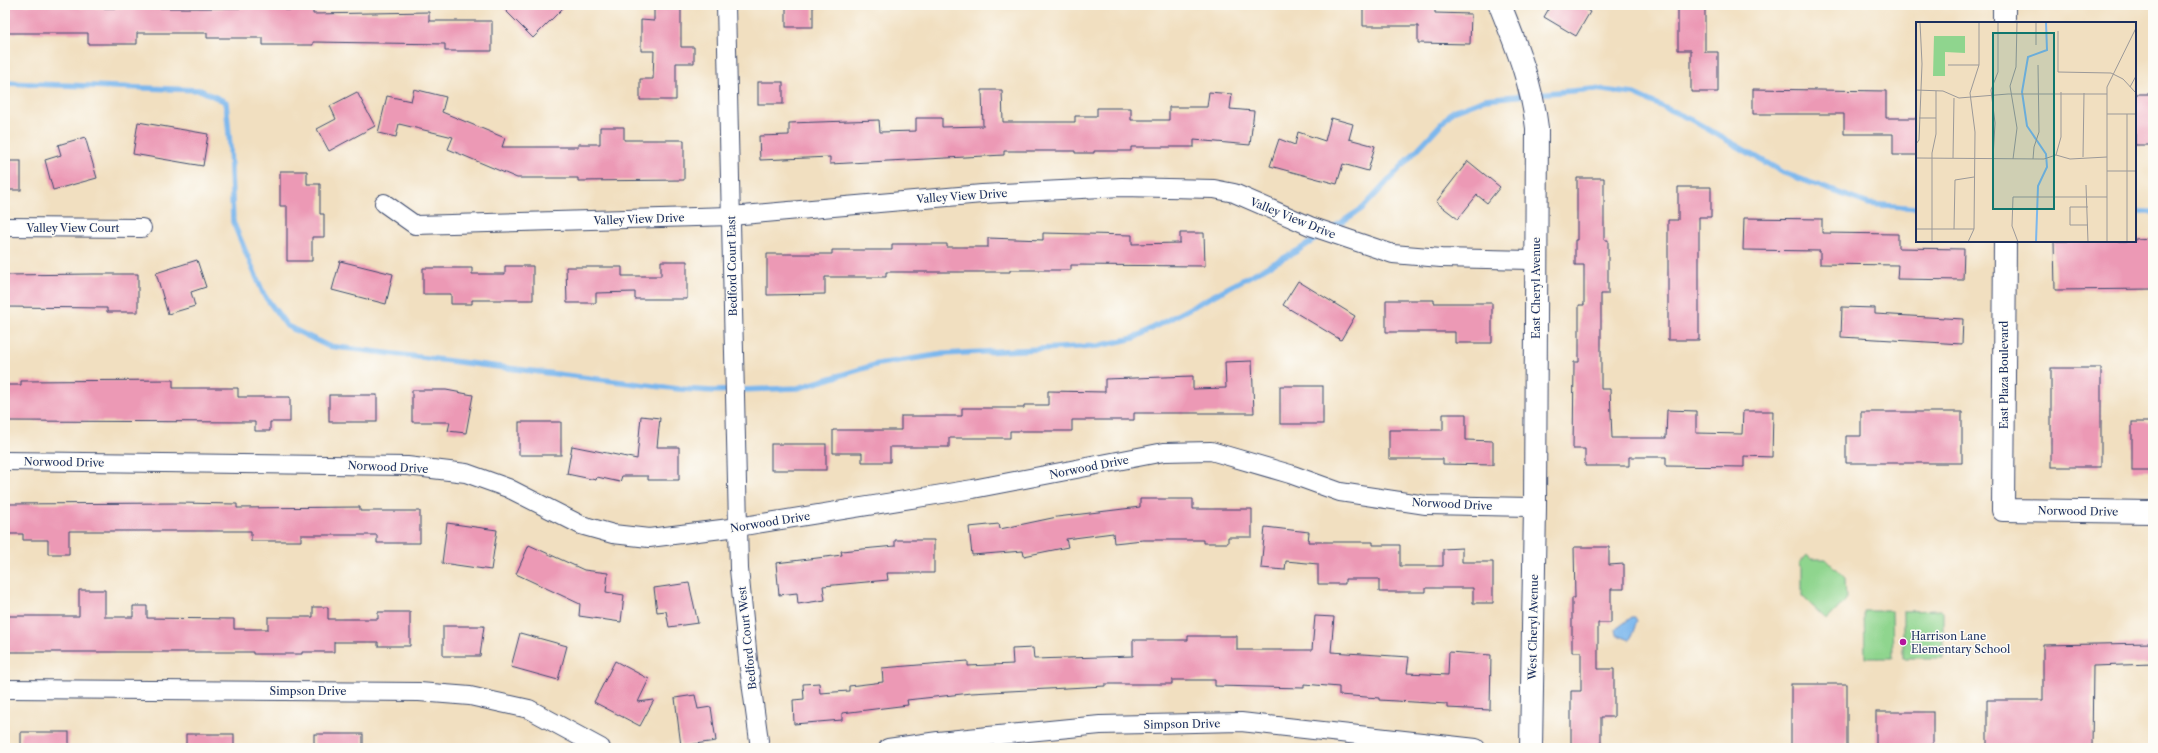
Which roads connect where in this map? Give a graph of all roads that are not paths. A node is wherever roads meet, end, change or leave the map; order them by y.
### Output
1 (726, 5) edge
2 (1500, 5) edge
3 (2004, 5) edge
4 (2004, 22) edge
5 (384, 203) dead end
6 (731, 216) junction
7 (5, 227) edge
8 (142, 228) dead end
9 (2005, 242) edge
10 (1536, 260) junction
11 (5, 461) edge
12 (1535, 507) junction
13 (2004, 510) joint
14 (2153, 512) edge
15 (738, 527) junction
16 (5, 689) edge
17 (600, 748) edge
18 (760, 748) edge
19 (888, 748) edge
20 (1476, 748) edge
21 (1531, 748) edge

1 - 6 street, Bedford Court East
2 - 10 street, East Cheryl Avenue
3 - 4 street
5 - 6 street, Valley View Drive
6 - 10 street, Valley View Drive
6 - 15 street, Bedford Court East
7 - 8 street, Valley View Court
9 - 13 street, East Plaza Boulevard
10 - 12 street, East Cheryl Avenue
11 - 15 street, Norwood Drive
12 - 15 street, Norwood Drive
12 - 21 street, West Cheryl Avenue
13 - 14 street, Norwood Drive
15 - 18 street, Bedford Court West
16 - 17 street, Simpson Drive
19 - 20 street, Simpson Drive

